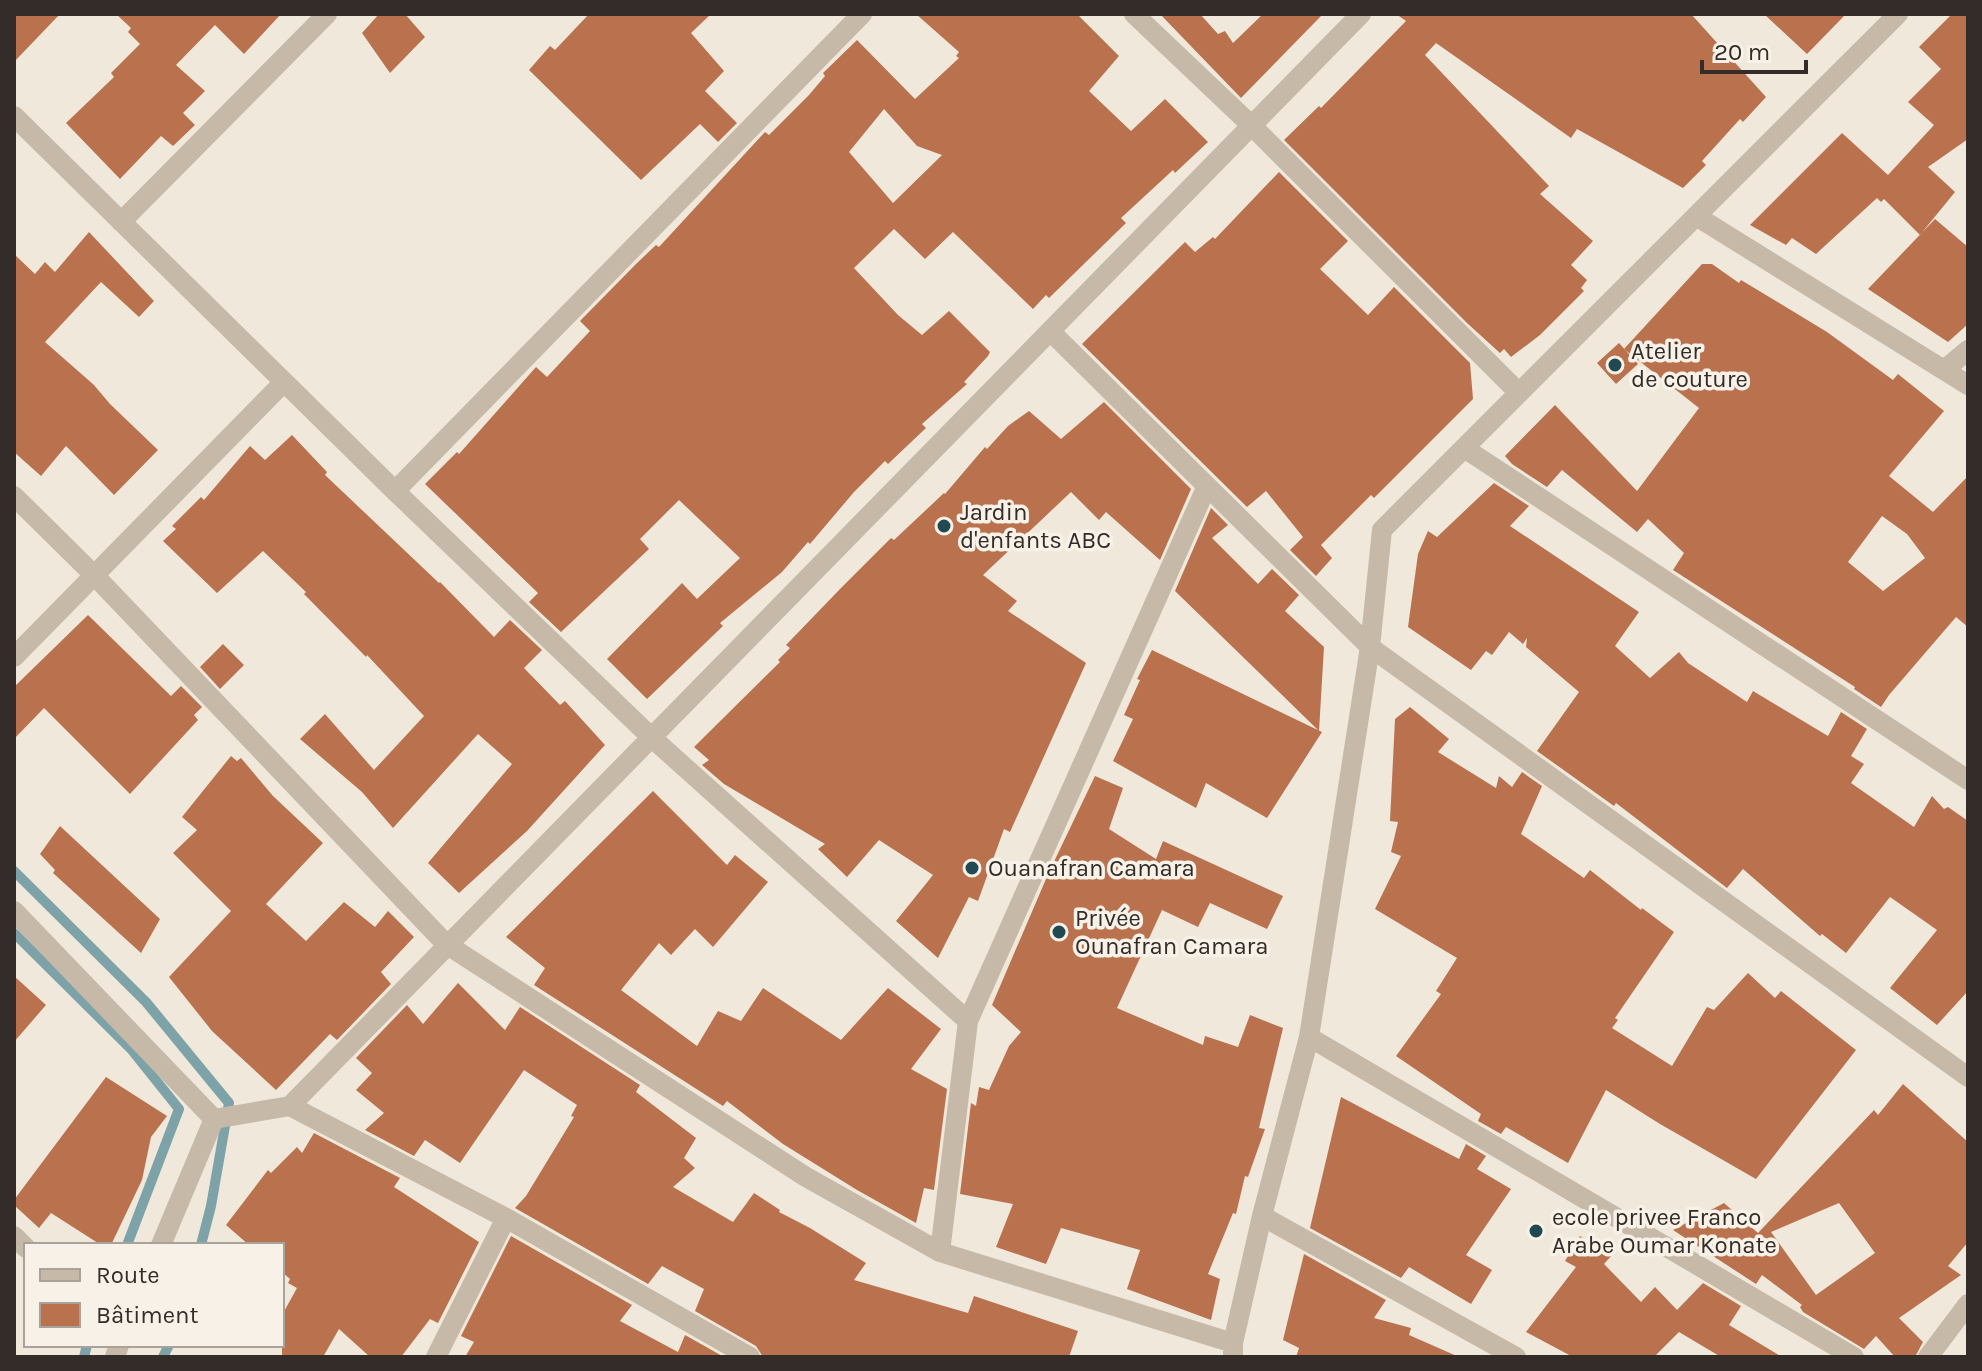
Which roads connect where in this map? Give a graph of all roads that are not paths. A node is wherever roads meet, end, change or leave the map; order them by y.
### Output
1 (327, 14) edge
2 (862, 14) edge
3 (1134, 14) edge
4 (1361, 14) edge
5 (1898, 14) edge
6 (14, 116) edge
7 (1251, 125) junction
8 (1696, 216) junction
9 (121, 222) junction
10 (1050, 331) junction
11 (1968, 350) edge
12 (1944, 370) junction
13 (284, 382) junction
14 (1968, 385) edge
15 (1519, 393) junction
16 (1464, 448) junction
17 (1206, 488) junction
18 (395, 491) junction
19 (14, 496) edge
20 (95, 576) junction
21 (1370, 647) junction
22 (14, 657) edge
23 (651, 737) junction
24 (1968, 780) edge
25 (14, 911) edge
26 (446, 944) junction
27 (968, 1021) junction
28 (1309, 1037) junction
29 (1968, 1077) edge
30 (290, 1106) junction
31 (214, 1119) junction
32 (1262, 1216) junction
33 (506, 1218) junction
34 (162, 1243) edge
35 (940, 1252) junction
36 (1968, 1304) edge
37 (1233, 1350) edge
38 (436, 1357) edge
39 (750, 1357) edge
40 (1516, 1357) edge
41 (1854, 1357) edge
42 (1928, 1357) edge

1 - 9 street
2 - 18 street
3 - 7 street
4 - 7 street
5 - 8 street
6 - 9 street
7 - 10 street
7 - 15 street
8 - 12 street
8 - 15 street
9 - 13 street
10 - 17 street
10 - 23 street
11 - 12 street
12 - 14 street
13 - 18 street
13 - 20 street
15 - 16 street
16 - 21 street
16 - 24 street
17 - 21 street
17 - 27 street
18 - 23 street
19 - 20 street
20 - 22 street
20 - 26 street
21 - 28 street
21 - 29 street
23 - 26 street
23 - 27 street
25 - 31 street
26 - 30 street
26 - 35 street
27 - 35 street
28 - 32 street
28 - 41 street
30 - 31 street
30 - 33 street
31 - 34 street
32 - 37 street
32 - 40 street
33 - 38 street
33 - 39 street
35 - 37 street
36 - 42 street

